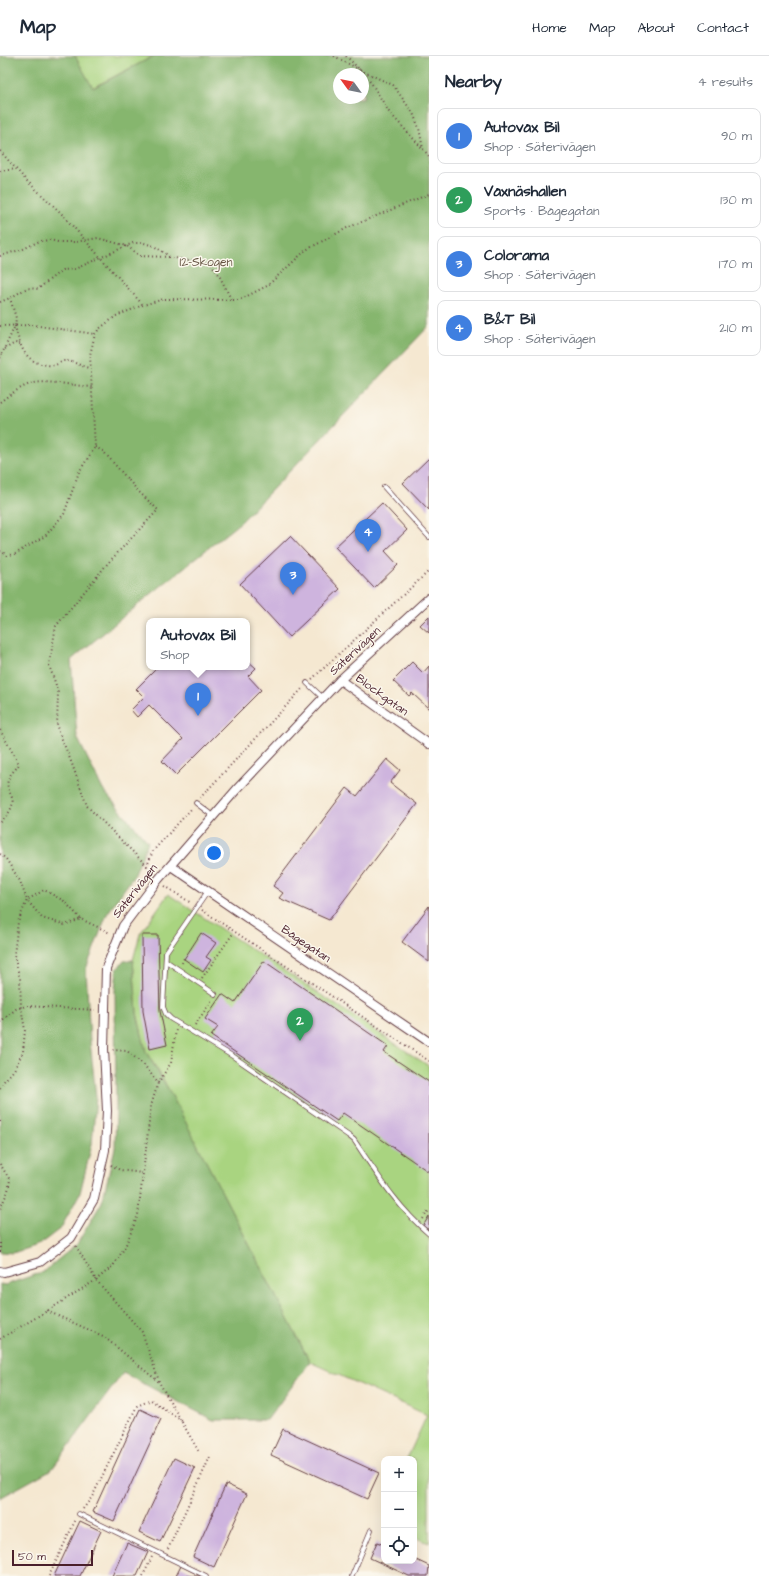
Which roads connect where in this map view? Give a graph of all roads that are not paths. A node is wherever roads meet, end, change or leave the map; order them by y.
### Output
1 (384, 487) dead end
2 (429, 537) edge
3 (428, 600) edge
4 (340, 680) junction
5 (308, 683) road end
6 (323, 698) junction
7 (429, 744) edge
8 (196, 803) road end
9 (213, 817) junction
10 (170, 866) junction
11 (208, 891) junction
12 (166, 961) junction
13 (215, 994) road end
14 (429, 1042) edge
15 (429, 1234) edge
16 (0, 1271) edge
17 (79, 1514) road end
18 (372, 1530) dead end
19 (206, 1576) edge
20 (352, 1576) edge

1 - 2 lane
3 - 4 street, Säterivägen
4 - 6 street, Säterivägen
4 - 7 street, Blockgatan
5 - 6 lane
6 - 9 street, Säterivägen
8 - 9 lane
9 - 10 street, Säterivägen
10 - 11 street, Bågegatan
10 - 16 street, Säterivägen
11 - 12 lane
11 - 14 street, Bågegatan
12 - 13 lane
12 - 15 lane
17 - 19 lane
18 - 20 lane

